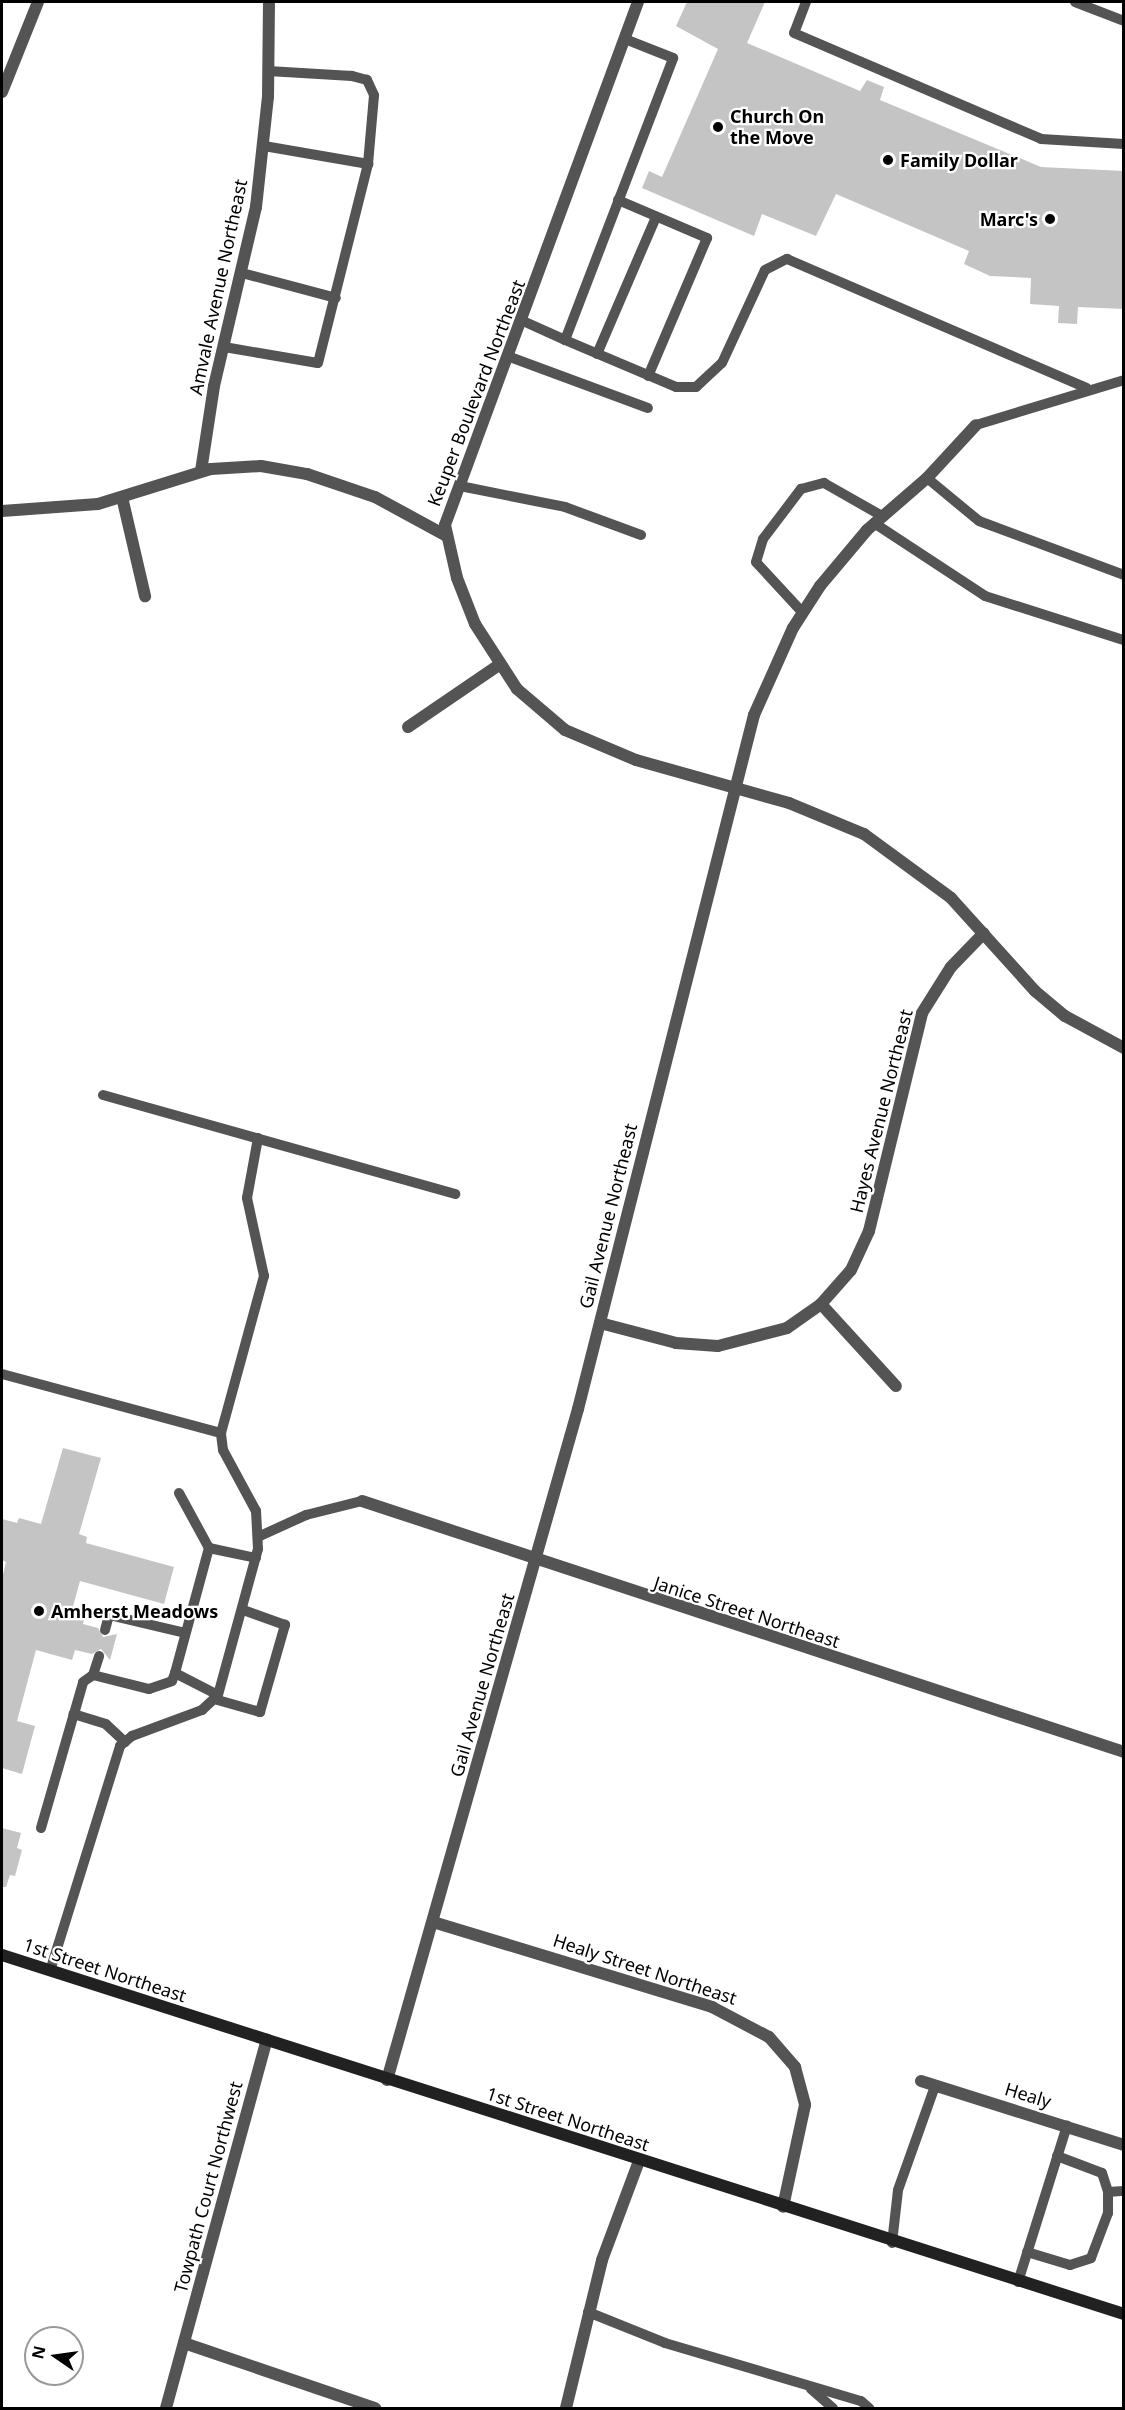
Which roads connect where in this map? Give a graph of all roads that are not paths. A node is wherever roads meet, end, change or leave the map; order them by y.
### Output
1 (38, 2) edge
2 (269, 2) edge
3 (638, 2) edge
4 (806, 2) edge
5 (1075, 2) edge
6 (1124, 21) edge
7 (625, 39) junction
8 (268, 71) junction
9 (2, 92) edge
10 (1124, 144) edge
11 (264, 146) junction
12 (368, 164) junction
13 (618, 200) junction
14 (656, 217) junction
15 (242, 273) junction
16 (336, 298) junction
17 (523, 321) junction
18 (565, 340) junction
19 (224, 347) junction
20 (597, 354) junction
21 (510, 357) junction
22 (648, 376) junction
23 (1124, 380) edge
24 (1086, 388) junction
25 (648, 408) dead end
26 (976, 425) joint
27 (201, 471) junction
28 (927, 478) junction
29 (460, 486) junction
30 (122, 497) junction
31 (2, 511) edge
32 (878, 520) junction
33 (445, 535) junction
34 (641, 535) dead end
35 (1124, 575) edge
36 (145, 596) dead end
37 (803, 613) junction
38 (1124, 639) edge
39 (499, 665) junction
40 (408, 727) dead end
41 (734, 786) junction
42 (984, 933) junction
43 (1124, 1048) edge
44 (103, 1095) dead end
45 (258, 1138) junction
46 (455, 1194) dead end
47 (821, 1304) junction
48 (600, 1323) junction
49 (2, 1374) edge
50 (896, 1386) dead end
51 (221, 1433) junction
52 (179, 1493) dead end
53 (362, 1501) joint
54 (260, 1536) junction
55 (209, 1548) junction
56 (256, 1558) junction
57 (536, 1561) junction
58 (243, 1610) junction
59 (105, 1630) dead end
60 (186, 1633) junction
61 (99, 1656) dead end
62 (175, 1673) junction
63 (93, 1675) junction
64 (216, 1697) junction
65 (74, 1714) junction
66 (125, 1742) junction
67 (1124, 1752) edge
68 (41, 1828) dead end
69 (433, 1922) junction
70 (2, 1955) edge
71 (50, 1971) junction
72 (267, 2040) junction
73 (387, 2080) junction
74 (921, 2082) dead end
75 (935, 2086) junction
76 (1067, 2126) junction
77 (1124, 2145) edge
78 (1057, 2157) junction
79 (639, 2161) junction
80 (1108, 2192) junction
81 (1124, 2192) edge
82 (783, 2208) junction
83 (892, 2243) junction
84 (1027, 2252) junction
85 (1018, 2282) junction
86 (588, 2312) junction
87 (1124, 2314) edge
88 (184, 2343) junction
89 (809, 2387) junction
90 (166, 2409) edge
91 (375, 2409) edge
92 (566, 2409) edge
93 (833, 2409) edge
94 (869, 2409) edge

1 - 9 street
2 - 8 street, Amvale Avenue Northeast
3 - 7 street, Keuper Boulevard Northeast
4 - 10 lane
5 - 6 lane
7 - 13 lane
7 - 17 street, Keuper Boulevard Northeast
8 - 11 street, Amvale Avenue Northeast
8 - 12 lane
11 - 12 lane
11 - 15 street, Amvale Avenue Northeast
12 - 16 lane
13 - 14 lane
13 - 18 lane
14 - 20 lane
14 - 22 lane
15 - 16 lane
15 - 19 street, Amvale Avenue Northeast
16 - 19 lane
17 - 18 lane
17 - 21 street, Keuper Boulevard Northeast
18 - 20 lane
19 - 27 street, Amvale Avenue Northeast
20 - 22 lane
21 - 25 lane
21 - 29 street, Keuper Boulevard Northeast
22 - 24 lane
23 - 24 lane
24 - 26 lane
26 - 28 street, Gail Avenue Northeast
27 - 30 street
27 - 33 street
28 - 32 street, Gail Avenue Northeast
28 - 35 lane
29 - 33 street, Keuper Boulevard Northeast
29 - 34 lane
30 - 31 street
30 - 36 street
32 - 37 street, Gail Avenue Northeast
32 - 37 lane
32 - 38 lane
33 - 39 street, Keuper Boulevard Northeast
37 - 41 street, Gail Avenue Northeast
39 - 40 street
39 - 41 street, Keuper Boulevard Northeast
41 - 42 street, Keuper Boulevard Northeast
41 - 48 street, Gail Avenue Northeast
42 - 43 street, Keuper Boulevard Northeast
42 - 47 street, Hayes Avenue Northeast
44 - 45 lane
45 - 46 lane
45 - 51 lane
47 - 48 street, Hayes Avenue Northeast
47 - 50 street
48 - 57 street, Gail Avenue Northeast
49 - 51 lane
51 - 54 lane
52 - 55 lane
53 - 54 lane
53 - 57 street, Janice Street Northeast
54 - 56 lane
55 - 56 lane
55 - 60 lane
56 - 58 lane
57 - 67 street, Janice Street Northeast
57 - 69 street, Gail Avenue Northeast
58 - 64 lane
58 - 64 lane
59 - 60 lane
60 - 62 lane
61 - 63 lane
62 - 63 lane
62 - 64 lane
63 - 65 lane
64 - 66 lane
65 - 66 lane
65 - 68 lane
66 - 71 lane
69 - 73 street, Gail Avenue Northeast
69 - 82 street, Healy Street Northeast
70 - 71 main road, 1st Street Northeast
71 - 72 main road, 1st Street Northeast
72 - 73 main road, 1st Street Northeast
72 - 88 street, Towpath Court Northwest
73 - 79 main road, 1st Street Northeast
74 - 75 street, Healy
75 - 76 street, Healy
75 - 83 lane
76 - 77 street, Healy
76 - 78 lane
78 - 80 lane
78 - 84 lane
79 - 82 main road, 1st Street Northeast
79 - 86 street
80 - 81 lane
80 - 84 lane
82 - 83 main road, 1st Street Northeast
83 - 85 main road, 1st Street Northeast
84 - 85 lane
85 - 87 main road, 1st Street Northeast
86 - 89 lane
86 - 92 street
88 - 90 street, Towpath Court Northwest
88 - 91 street
89 - 93 lane
89 - 94 lane

